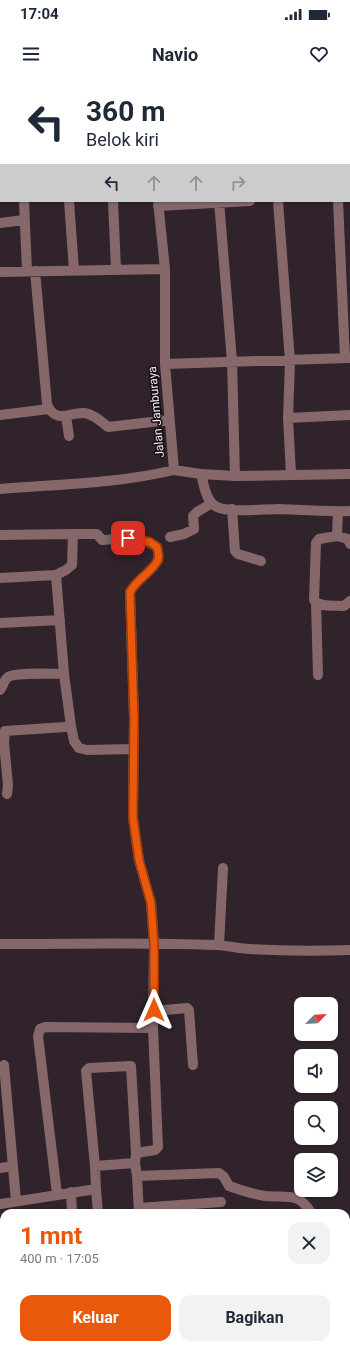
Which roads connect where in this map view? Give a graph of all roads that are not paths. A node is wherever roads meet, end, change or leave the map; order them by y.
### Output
1 (24, 202) edge
2 (69, 202) edge
3 (113, 202) edge
4 (220, 202) edge
5 (278, 202) edge
6 (338, 202) edge
7 (158, 203) edge
8 (24, 220) junction
9 (0, 223) edge
10 (345, 259) edge
11 (116, 269) junction
12 (165, 269) junction
13 (74, 270) junction
14 (31, 271) junction
15 (0, 272) edge
16 (346, 313) edge
17 (348, 358) edge
18 (232, 361) junction
19 (290, 361) junction
20 (165, 364) junction
21 (49, 409) junction
22 (0, 415) edge
23 (66, 416) junction
24 (350, 416) edge
25 (169, 417) junction
26 (288, 418) junction
27 (69, 436) dead end
28 (174, 470) junction
29 (202, 474) junction
30 (291, 474) junction
31 (350, 474) edge
32 (235, 476) junction
33 (0, 489) edge
34 (212, 503) junction
35 (232, 509) junction
36 (338, 511) junction
37 (350, 511) edge
38 (73, 534) junction
39 (0, 535) edge
40 (337, 536) junction
41 (170, 537) dead end
42 (350, 544) edge
43 (261, 561) dead end
44 (56, 575) junction
45 (0, 578) edge
46 (350, 601) edge
47 (316, 603) junction
48 (60, 620) junction
49 (0, 623) edge
50 (64, 674) junction
51 (318, 675) dead end
52 (0, 690) edge
53 (71, 726) junction
54 (3, 731) edge
55 (133, 749) junction
56 (7, 794) dead end
57 (223, 868) dead end
58 (0, 944) edge
59 (154, 944) junction
60 (219, 945) junction
61 (350, 950) edge
62 (154, 1010) junction
63 (153, 1028) junction
64 (4, 1065) dead end
65 (193, 1065) dead end
66 (136, 1158) junction
67 (13, 1166) junction
68 (95, 1166) junction
69 (0, 1168) edge
70 (137, 1176) junction
71 (96, 1189) junction
72 (71, 1192) junction
73 (57, 1194) junction
74 (16, 1201) junction
75 (221, 1202) dead end
76 (0, 1204) edge
77 (72, 1209) edge
78 (98, 1209) edge
79 (139, 1209) edge
80 (149, 1209) edge
81 (308, 1209) edge

1 - 8 street
2 - 13 street
3 - 11 street
4 - 7 street
4 - 18 street
5 - 19 street
6 - 10 street
7 - 12 street, Jalan Jamburaya
8 - 9 street
8 - 14 street
10 - 16 street
11 - 12 street
11 - 13 street
12 - 20 street, Jalan Jamburaya
13 - 14 street
14 - 15 street
14 - 21 street
16 - 17 street
17 - 19 street
18 - 19 street
18 - 20 street
18 - 32 street
19 - 26 street
20 - 25 street, Jalan Jamburaya
21 - 22 street
21 - 23 street
23 - 25 street
23 - 27 street
24 - 26 street
25 - 28 street, Jalan Jamburaya
26 - 30 street
28 - 29 street
28 - 33 street, Jalan Jamburaya
29 - 32 street
29 - 34 street
30 - 31 street
30 - 32 street
34 - 35 street
34 - 41 street
35 - 36 street
35 - 43 street
36 - 37 street
36 - 40 street
38 - 39 street
38 - 44 street
38 - 55 street
40 - 42 street
40 - 47 street
44 - 45 street
44 - 48 street
46 - 47 street
47 - 51 street
48 - 49 street
48 - 50 street
50 - 52 street
50 - 53 street
53 - 54 street
53 - 55 street
54 - 56 street
55 - 59 street
57 - 60 street
58 - 59 street
59 - 60 street
59 - 62 street
60 - 61 street
62 - 63 street
62 - 65 street
63 - 66 street
63 - 73 street
64 - 67 street
66 - 68 street
66 - 68 street
66 - 70 street
67 - 69 street
67 - 74 street
68 - 71 street
70 - 79 street
70 - 81 street
71 - 72 street
71 - 78 street
72 - 73 street
72 - 77 street
73 - 74 street
74 - 76 street
75 - 80 street

